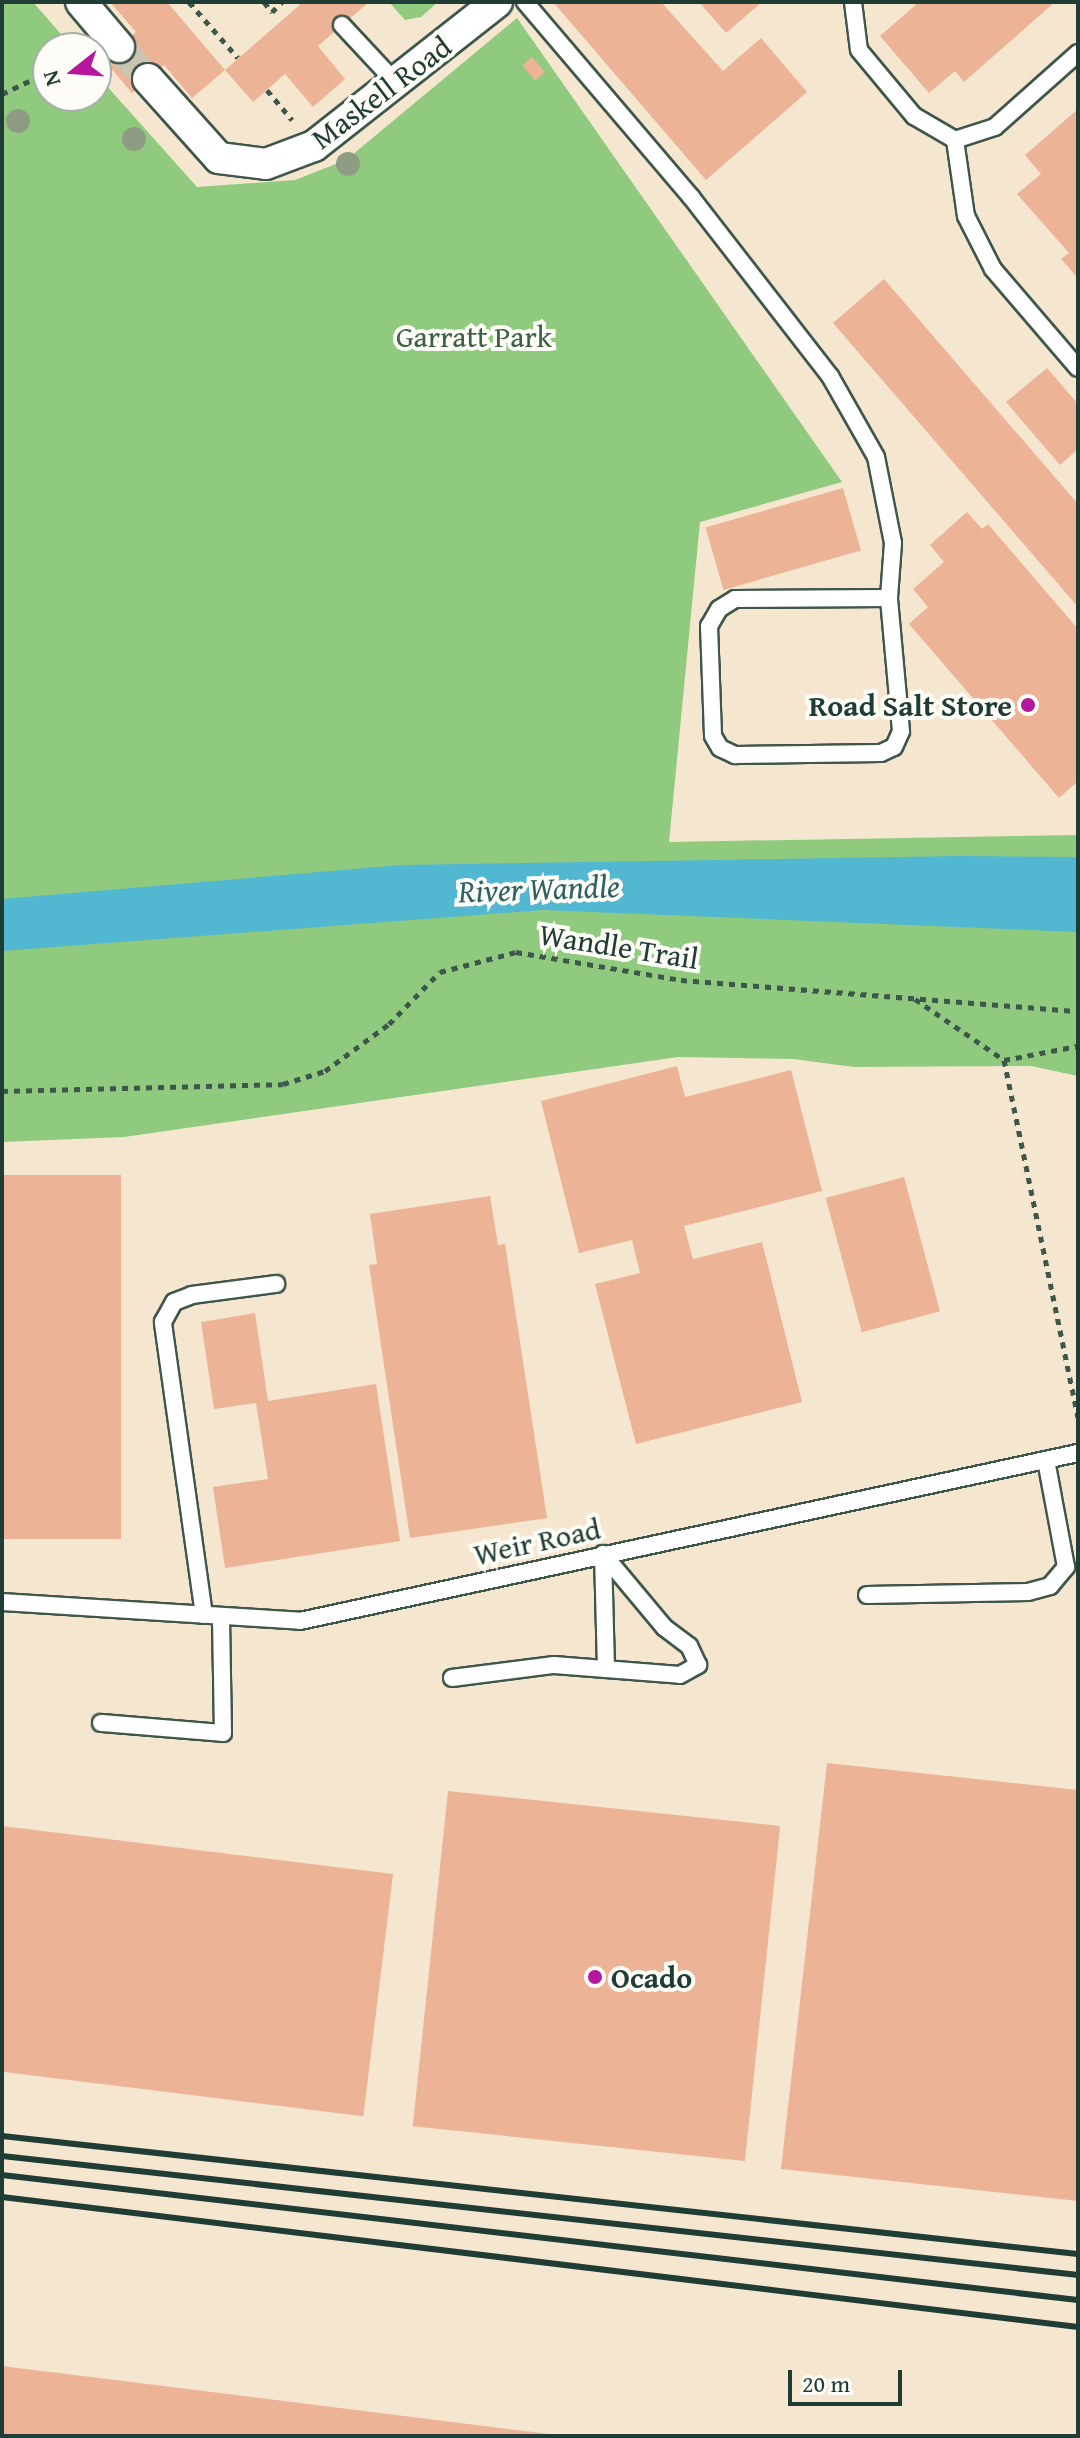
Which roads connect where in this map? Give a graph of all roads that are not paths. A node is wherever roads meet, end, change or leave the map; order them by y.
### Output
1 (81, 2) edge
2 (497, 2) edge
3 (525, 2) edge
4 (853, 2) edge
5 (342, 25) dead end
6 (119, 47) tunnel mouth
7 (1078, 53) edge
8 (148, 79) tunnel mouth
9 (396, 83) junction
10 (955, 140) junction
11 (1078, 368) edge
12 (889, 598) junction
13 (276, 1284) dead end
14 (1078, 1453) edge
15 (1046, 1460) junction
16 (603, 1554) junction
17 (1072, 1567) edge
18 (867, 1595) dead end
19 (2, 1602) edge
20 (212, 1616) junction
21 (606, 1669) junction
22 (452, 1678) dead end
23 (101, 1723) dead end

1 - 6 street
2 - 9 street, Maskell Road
3 - 12 lane
4 - 10 lane
5 - 9 lane
7 - 10 lane
8 - 9 street, Maskell Road
10 - 11 lane
12 - 12 lane
13 - 20 lane
14 - 15 lane, Weir Road
15 - 16 lane, Weir Road
15 - 17 lane
16 - 20 lane, Weir Road
16 - 21 lane
16 - 21 lane
17 - 18 lane
19 - 20 lane, Weir Road
20 - 23 lane
21 - 22 lane

